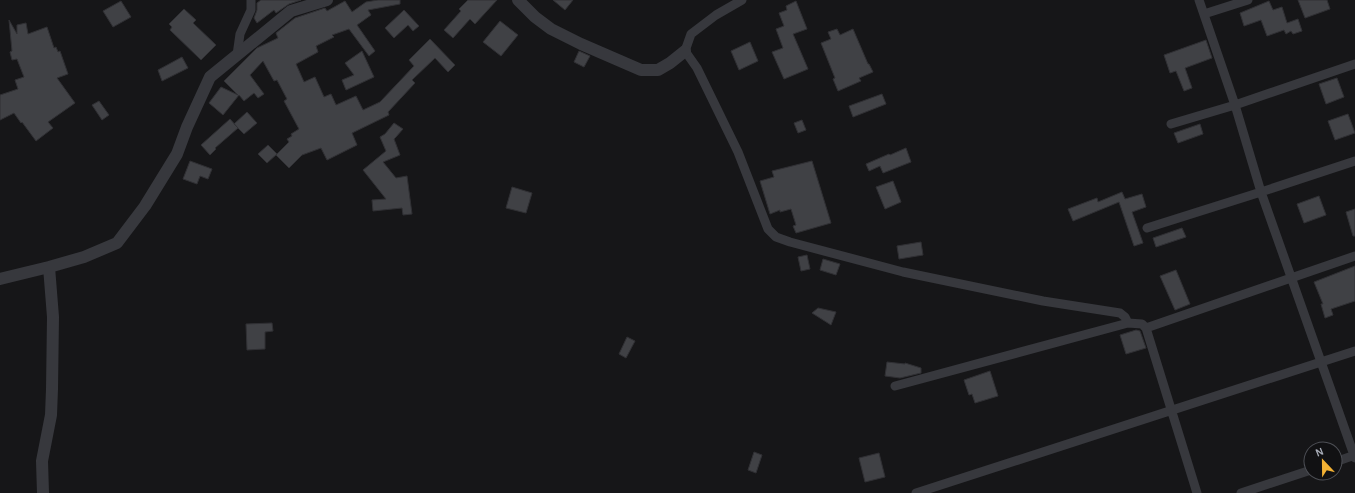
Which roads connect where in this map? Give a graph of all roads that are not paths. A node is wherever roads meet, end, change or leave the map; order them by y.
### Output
1 (251, 0) edge
2 (326, 0) edge
3 (518, 0) edge
4 (742, 0) edge
5 (1199, 0) edge
6 (1248, 0) edge
7 (1204, 14) junction
8 (685, 51) junction
9 (237, 55) junction
10 (1355, 64) edge
11 (1235, 105) junction
12 (1172, 124) dead end
13 (1355, 161) edge
14 (1261, 192) junction
15 (1147, 228) dead end
16 (1355, 256) edge
17 (49, 267) junction
18 (1290, 277) junction
19 (0, 279) edge
20 (1128, 323) junction
21 (1146, 328) junction
22 (1355, 351) edge
23 (1321, 362) junction
24 (895, 386) dead end
25 (1172, 411) junction
26 (1355, 456) edge
27 (1343, 460) edge
28 (1303, 473) edge
29 (42, 493) edge
30 (916, 493) edge
31 (1197, 493) edge
32 (1241, 493) edge

1 - 9 street
2 - 9 street
3 - 8 street
4 - 8 street
5 - 7 street
6 - 7 street
7 - 11 street
8 - 20 street
9 - 17 street
10 - 11 street
11 - 12 street
11 - 14 street
13 - 14 street
14 - 15 street
14 - 18 street
16 - 18 street
17 - 19 street
17 - 29 street
18 - 21 street
18 - 23 street
20 - 21 street
20 - 24 street
21 - 25 street
22 - 23 street
23 - 25 street
23 - 26 street
25 - 30 street
25 - 31 street
26 - 27 street
28 - 32 street

